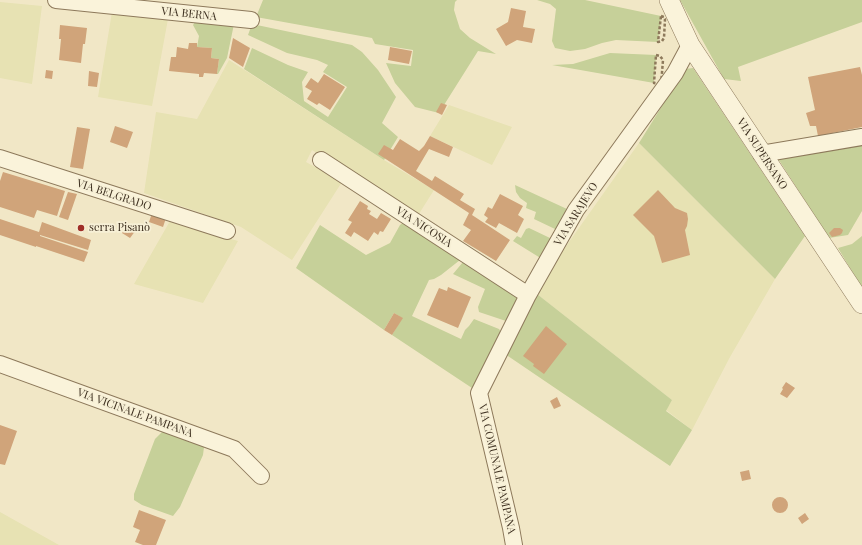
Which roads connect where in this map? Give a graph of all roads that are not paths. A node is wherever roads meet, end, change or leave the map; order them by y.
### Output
1 (56, 0) edge
2 (667, 8) edge
3 (251, 20) dead end
4 (690, 45) junction
5 (862, 137) edge
6 (761, 154) junction
7 (0, 158) edge
8 (321, 160) dead end
9 (227, 231) dead end
10 (528, 295) junction
11 (862, 304) edge
12 (0, 364) edge
13 (479, 393) joint
14 (261, 476) dead end
15 (514, 545) edge

1 - 3 street, VIA BERNA
2 - 4 street, VIA SUPERSANO
4 - 6 street, VIA SUPERSANO
4 - 10 street, VIA SARAJEVO
5 - 6 street
6 - 11 street, VIA SUPERSANO
7 - 9 street, VIA BELGRADO
8 - 10 street, VIA NICOSIA
10 - 13 street, VIA SARAJEVO
12 - 14 street, VIA VICINALE PAMPANA
13 - 15 street, VIA COMUNALE PAMPANA

